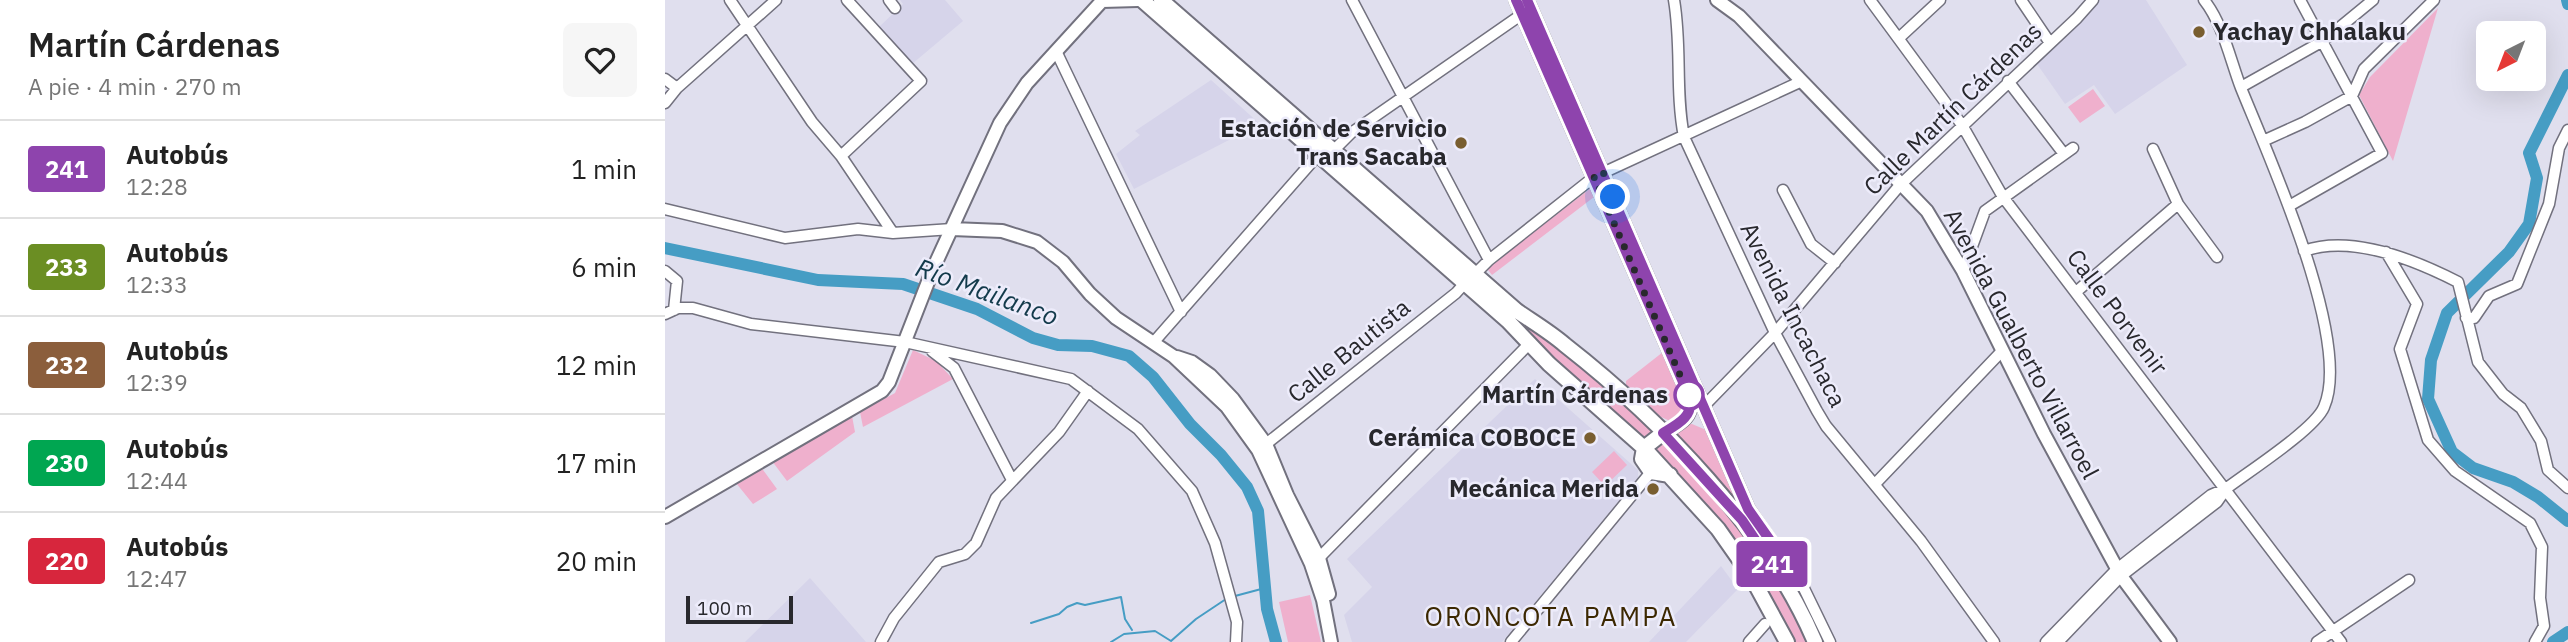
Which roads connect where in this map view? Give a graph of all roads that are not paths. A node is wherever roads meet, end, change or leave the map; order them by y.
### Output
1 (730, 0) edge
2 (776, 0) edge
3 (846, 0) edge
4 (1140, 0) edge
5 (1161, 0) edge
6 (1352, 0) edge
7 (1516, 0) edge
8 (1674, 0) edge
9 (1717, 0) edge
10 (1870, 0) edge
11 (1940, 0) edge
12 (2021, 0) edge
13 (2092, 0) edge
14 (2204, 0) edge
15 (2300, 0) edge
16 (2372, 0) edge
17 (2434, 0) edge
18 (1527, 7) edge
19 (748, 26) junction
20 (1899, 38) junction
21 (2323, 41) junction
22 (2050, 43) junction
23 (1056, 51) junction
24 (665, 79) edge
25 (1802, 81) junction
26 (2008, 81) junction
27 (677, 88) junction
28 (2241, 88) junction
29 (2352, 96) junction
30 (1403, 99) junction
31 (665, 103) edge
32 (1962, 125) junction
33 (2568, 130) edge
34 (1684, 137) junction
35 (2263, 141) junction
36 (2153, 149) dead end
37 (1333, 151) junction
38 (1318, 155) junction
39 (841, 156) junction
40 (1598, 174) junction
41 (1900, 184) junction
42 (1783, 190) dead end
43 (2003, 197) junction
44 (2178, 204) junction
45 (2289, 206) junction
46 (665, 209) edge
47 (952, 229) junction
48 (893, 233) junction
49 (2304, 251) junction
50 (2386, 252) junction
51 (2217, 257) dead end
52 (1489, 260) junction
53 (1835, 263) junction
54 (665, 271) edge
55 (1963, 271) junction
56 (1470, 278) junction
57 (2076, 292) junction
58 (670, 312) edge
59 (1181, 312) junction
60 (2466, 318) junction
61 (1775, 333) junction
62 (905, 342) junction
63 (1153, 342) junction
64 (1529, 344) junction
65 (927, 348) junction
66 (2002, 351) junction
67 (1088, 391) junction
68 (1704, 406) junction
69 (1682, 421) junction
70 (1714, 428) junction
71 (1663, 433) junction
72 (1262, 447) junction
73 (1644, 448) junction
74 (1651, 472) junction
75 (1671, 475) junction
76 (1012, 480) junction
77 (1875, 484) junction
78 (2227, 488) junction
79 (2568, 488) edge
80 (665, 517) edge
81 (1319, 558) junction
82 (2119, 573) junction
83 (1751, 576) junction
84 (1781, 578) junction
85 (2409, 580) dead end
86 (1765, 624) dead end
87 (2333, 631) junction
88 (1991, 641) edge
89 (881, 642) edge
90 (1236, 642) edge
91 (1331, 642) edge
92 (1340, 642) edge
93 (1511, 642) edge
94 (1749, 642) edge
95 (1787, 642) edge
96 (1815, 642) edge
97 (1830, 642) edge
98 (2046, 642) edge
99 (2058, 642) edge
100 (2170, 642) edge
101 (2317, 642) edge
102 (2341, 642) edge
103 (2535, 642) edge

1 - 19 street
2 - 19 street
3 - 39 street
4 - 23 main road
4 - 38 highway
5 - 37 highway
6 - 30 street
7 - 18 main road
8 - 34 street, Avenida Incachaca
9 - 25 main road, Avenida Gualberto Villarroel
10 - 20 street, Calle Porvenir
11 - 20 street
12 - 22 street
13 - 22 street, Calle Martín Cárdenas
14 - 28 street
15 - 21 street
16 - 21 street
17 - 29 street
18 - 30 street
18 - 40 main road
19 - 27 street
19 - 39 street
20 - 32 street, Calle Porvenir
21 - 28 street
21 - 29 street
22 - 26 street, Calle Martín Cárdenas
23 - 47 main road
23 - 59 street
24 - 27 street
25 - 34 street, Calle Bautista
25 - 41 main road, Avenida Gualberto Villarroel
26 - 32 street, Calle Martín Cárdenas
26 - 43 street
27 - 31 street
28 - 35 street
29 - 35 street
29 - 45 street
30 - 37 street
30 - 52 street
32 - 41 street, Calle Martín Cárdenas
32 - 43 street, Calle Porvenir
33 - 60 street
34 - 40 street, Calle Bautista
34 - 61 street, Avenida Incachaca
35 - 45 street
36 - 44 street
37 - 56 highway
38 - 56 highway
38 - 59 street
39 - 48 street
40 - 52 street, Calle Bautista
40 - 68 main road
40 - 69 main road
41 - 53 street, Calle Martín Cárdenas
41 - 55 main road, Avenida Gualberto Villarroel
42 - 53 street
43 - 55 street
43 - 57 street, Calle Porvenir
44 - 51 street
44 - 57 street
45 - 49 street
46 - 48 street
47 - 48 street
47 - 62 main road
47 - 63 main road
49 - 50 street
49 - 78 street
50 - 60 street
50 - 103 street
52 - 56 street, Calle Bautista
53 - 61 street, Calle Martín Cárdenas
54 - 58 street
55 - 66 main road, Avenida Gualberto Villarroel
56 - 64 highway
56 - 71 highway
56 - 72 street, Calle Bautista
57 - 78 street, Calle Porvenir
58 - 62 street
59 - 63 street
60 - 79 street
61 - 68 street, Calle Martín Cárdenas
61 - 77 street, Avenida Incachaca
62 - 65 street
62 - 80 main road
63 - 72 main road
64 - 73 highway
64 - 81 street
65 - 67 street
65 - 76 street
66 - 77 street
66 - 82 main road, Avenida Gualberto Villarroel
67 - 76 street
67 - 90 street
68 - 70 main road
69 - 70 main road
69 - 71 main road
70 - 84 main road
71 - 73 highway
71 - 84 highway
72 - 81 main road
72 - 91 main road
73 - 74 highway
73 - 75 highway
74 - 75 highway
74 - 93 street
75 - 83 highway
76 - 89 street
77 - 88 street, Avenida Incachaca
78 - 82 street
78 - 87 street, Calle Porvenir
81 - 92 main road
82 - 98 street
82 - 99 street
82 - 100 main road, Avenida Gualberto Villarroel
83 - 84 highway
83 - 95 highway
84 - 96 highway
84 - 97 street
85 - 87 street
86 - 94 street
87 - 101 street
87 - 102 street, Calle Porvenir

